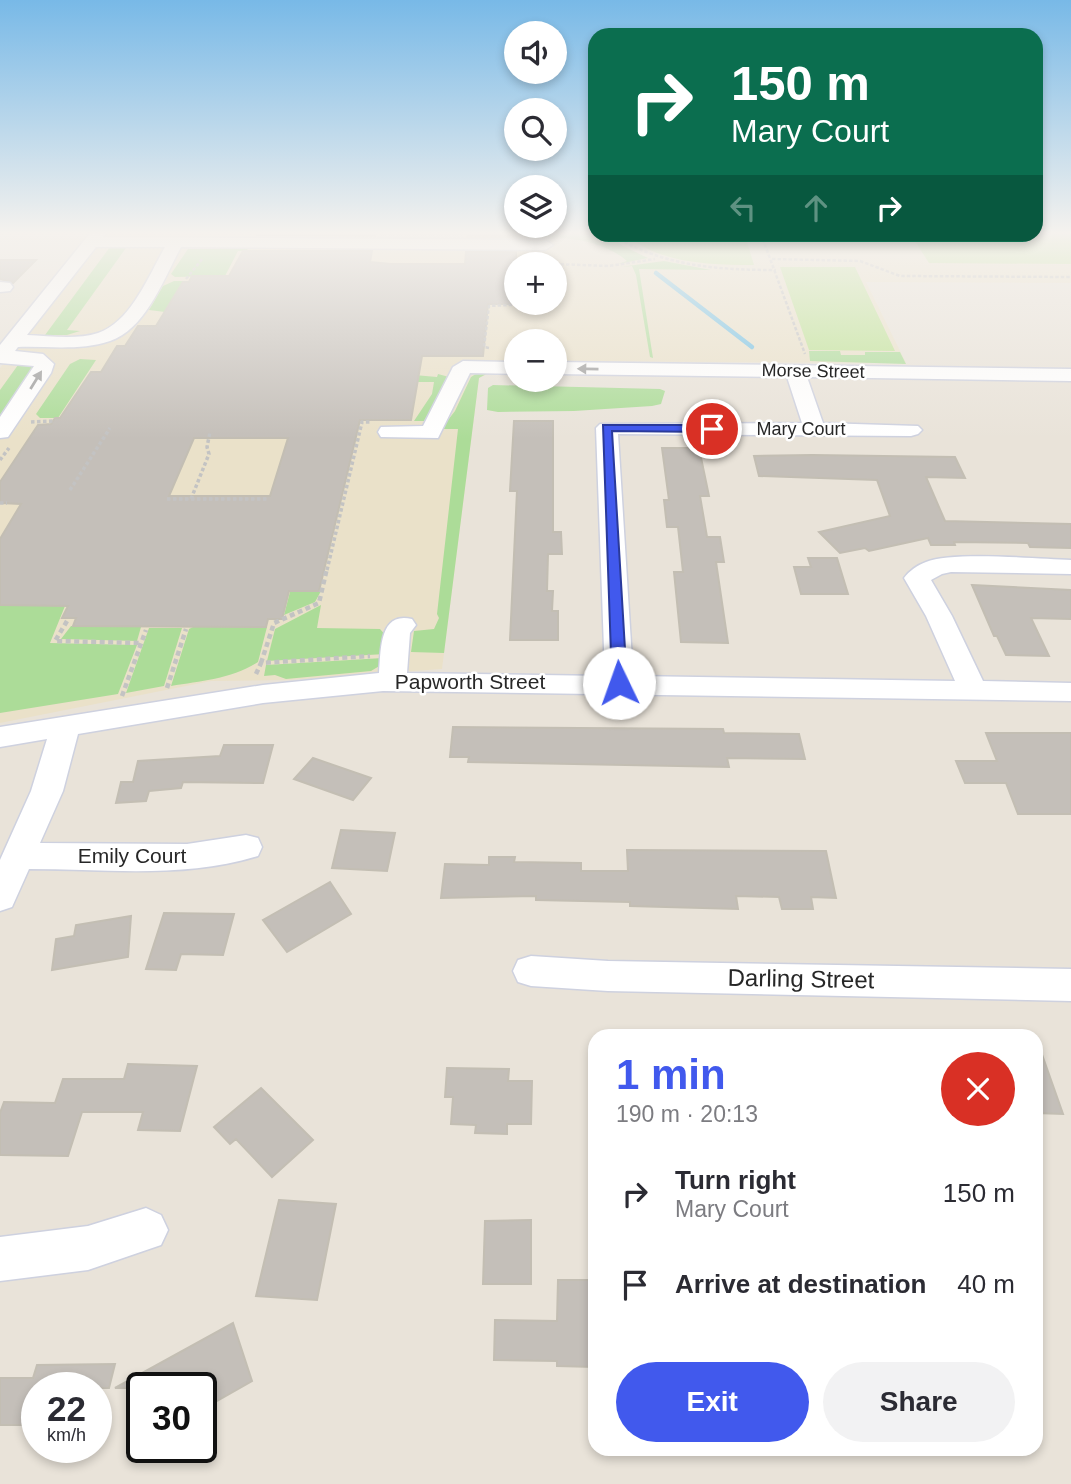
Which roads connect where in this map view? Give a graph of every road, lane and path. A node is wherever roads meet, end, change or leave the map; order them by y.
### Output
1 (44, 301) edge
2 (141, 301) edge
3 (784, 301) edge
4 (504, 306) edge
5 (4, 352) edge
6 (492, 363) junction
7 (504, 366) edge
8 (567, 368) edge
9 (803, 371) junction
10 (1071, 375) edge
11 (53, 421) dead end
12 (26, 422) dead end
13 (382, 427) joint
14 (110, 428) dead end
15 (814, 429) junction
16 (911, 430) dead end
17 (0, 432) edge
18 (210, 432) dead end
19 (69, 490) dead end
20 (167, 499) dead end
21 (191, 499) junction
22 (269, 499) dead end
23 (0, 503) edge
24 (7, 503) dead end
25 (1071, 567) edge
26 (67, 621) dead end
27 (403, 625) dead end
28 (186, 629) dead end
29 (146, 630) dead end
30 (141, 643) junction
31 (261, 663) dead end
32 (393, 681) junction
33 (619, 683) junction
34 (167, 689) dead end
35 (973, 690) junction
36 (1071, 692) edge
37 (121, 697) dead end
38 (66, 726) junction
39 (0, 737) edge
40 (246, 847) dead end
41 (18, 856) junction
42 (0, 897) edge
43 (531, 971) dead end
44 (1071, 985) edge
45 (146, 1230) dead end
46 (0, 1259) edge

1 - 5 street
2 - 5 street
3 - 9 path
4 - 6 path
17 -> 5 street
6 - 7 street
6 - 13 street
9 -> 8 street, Morse Street
9 - 10 street, Morse Street
9 - 15 street
11 - 12 path
13 - 31 path
14 - 19 path
15 - 16 street, Mary Court
15 - 33 street, Mary Court
18 - 21 path
20 - 21 path
21 - 22 path
23 - 24 path
25 - 35 street
26 - 30 path
27 - 32 street
28 - 34 path
29 - 30 path
30 - 37 path
32 - 33 street, Papworth Street
32 - 38 street, Papworth Street
33 - 35 street, Papworth Street
35 - 36 street, Papworth Street
38 - 39 street, Papworth Street
38 - 41 street
40 - 41 street, Emily Court
41 - 42 street
43 - 44 street, Darling Street
45 - 46 street

